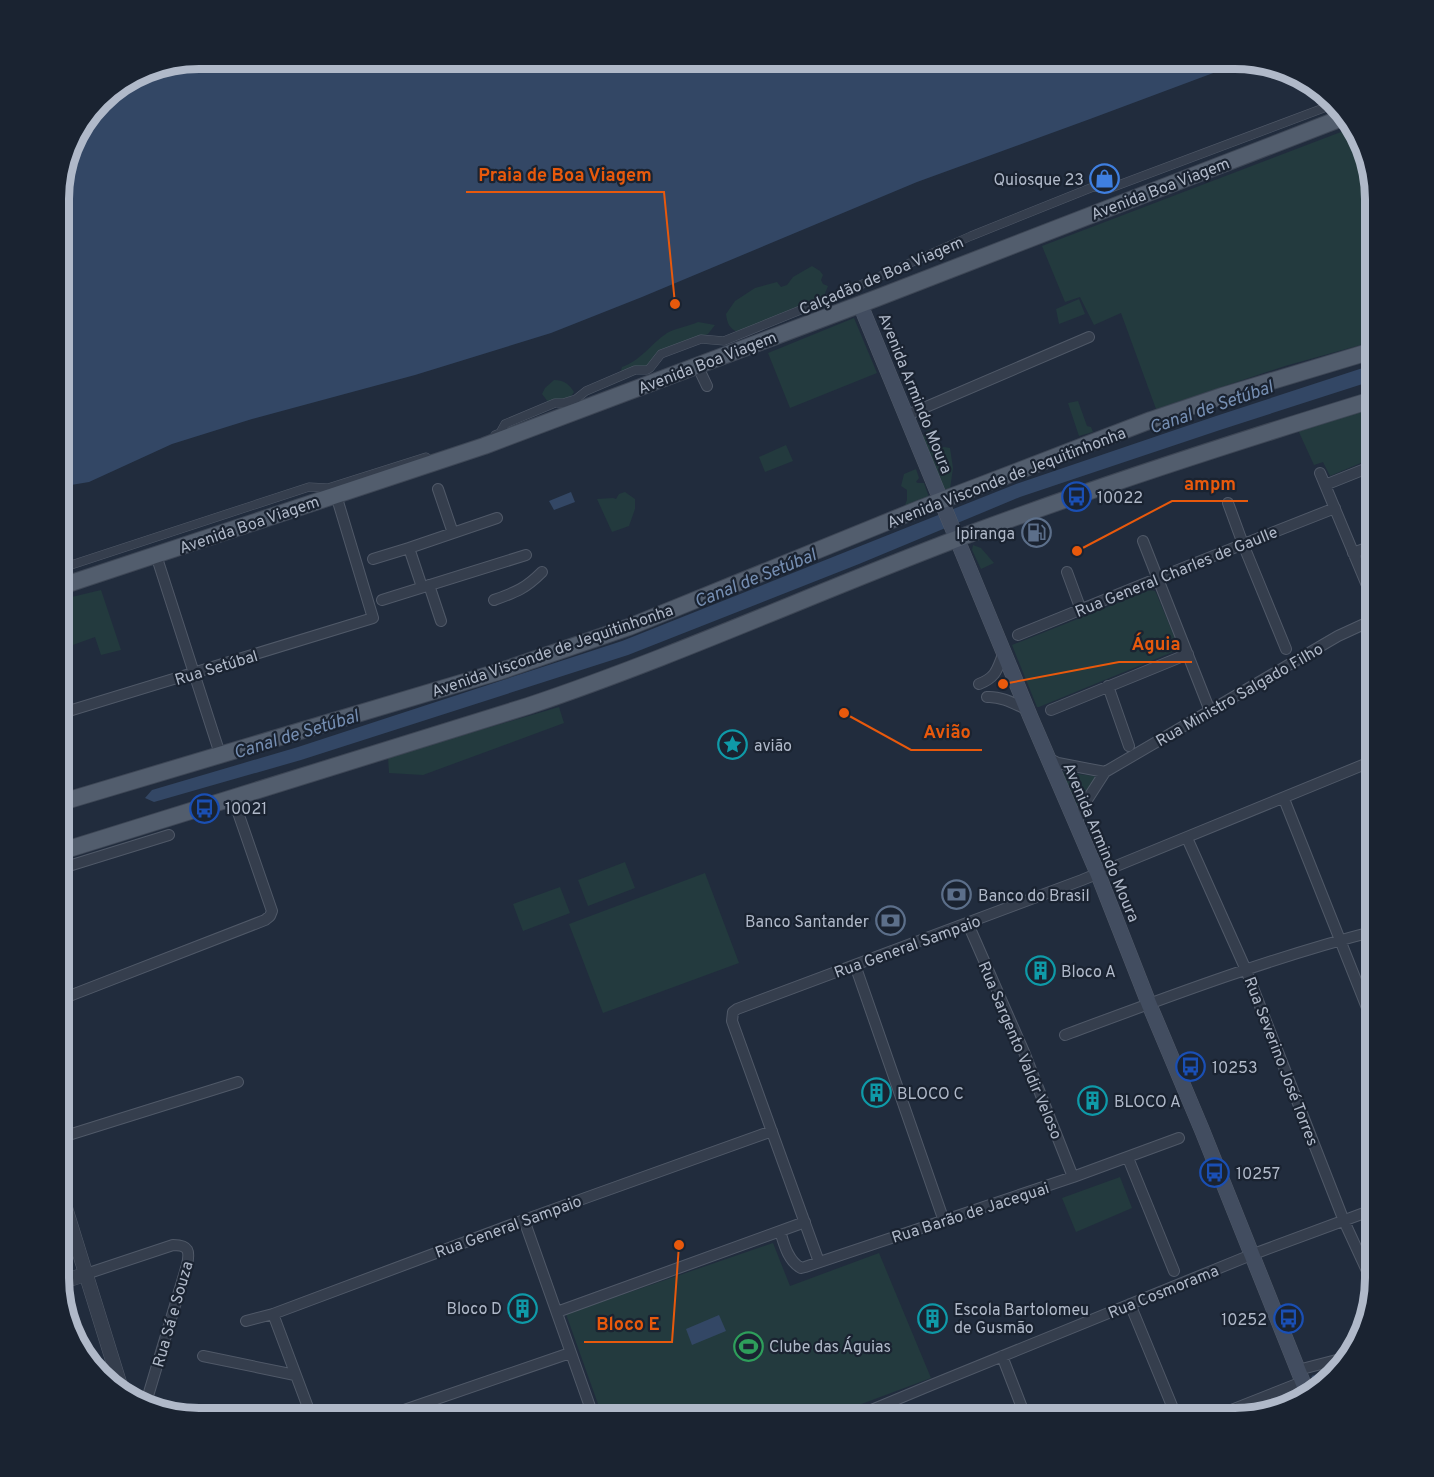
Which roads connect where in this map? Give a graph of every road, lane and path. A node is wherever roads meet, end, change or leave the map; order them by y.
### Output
1 (1327, 107) edge
2 (1338, 120) edge
3 (860, 304) junction
4 (1089, 337) dead end
5 (1365, 353) edge
6 (697, 365) junction
7 (707, 387) dead end
8 (1365, 402) edge
9 (905, 416) junction
10 (1365, 469) edge
11 (1320, 473) dead end
12 (1325, 485) junction
13 (438, 489) dead end
14 (336, 495) junction
15 (1228, 503) dead end
16 (943, 505) junction
17 (1335, 508) junction
18 (497, 518) dead end
19 (453, 533) junction
20 (955, 533) junction
21 (1143, 540) dead end
22 (1243, 544) junction
23 (409, 548) junction
24 (1365, 549) edge
25 (1353, 553) junction
26 (156, 555) junction
27 (526, 555) dead end
28 (373, 559) dead end
29 (69, 566) edge
30 (542, 572) dead end
31 (1067, 572) dead end
32 (1158, 579) junction
33 (1365, 581) edge
34 (69, 584) edge
35 (425, 586) junction
36 (382, 600) dead end
37 (494, 600) dead end
38 (1081, 610) junction
39 (441, 621) dead end
40 (1365, 624) edge
41 (1018, 635) dead end
42 (1286, 649) dead end
43 (1004, 652) junction
44 (1188, 654) junction
45 (195, 674) junction
46 (991, 679) junction
47 (979, 684) dead end
48 (1108, 686) junction
49 (1028, 710) junction
50 (1051, 710) dead end
51 (69, 711) edge
52 (1210, 711) junction
53 (1130, 746) dead end
54 (220, 754) junction
55 (1048, 758) junction
56 (1365, 768) edge
57 (1105, 772) junction
58 (233, 798) junction
59 (1284, 799) junction
60 (69, 800) edge
61 (1076, 823) junction
62 (169, 835) dead end
63 (1187, 838) junction
64 (69, 849) edge
65 (69, 866) edge
66 (1098, 874) junction
67 (968, 924) junction
68 (1365, 934) edge
69 (1339, 940) junction
70 (855, 965) junction
71 (1246, 970) junction
72 (69, 996) edge
73 (1365, 1002) edge
74 (1149, 1004) junction
75 (1065, 1035) dead end
76 (238, 1082) dead end
77 (772, 1131) junction
78 (69, 1135) edge
79 (1179, 1138) dead end
80 (1128, 1158) junction
81 (1074, 1177) junction
82 (1365, 1213) edge
83 (524, 1220) junction
84 (69, 1221) edge
85 (944, 1221) junction
86 (1344, 1221) junction
87 (805, 1222) junction
88 (780, 1231) junction
89 (1251, 1255) junction
90 (819, 1262) junction
91 (1365, 1266) edge
92 (1174, 1271) dead end
93 (86, 1274) junction
94 (69, 1280) edge
95 (1130, 1304) junction
96 (556, 1312) junction
97 (273, 1314) junction
98 (246, 1321) dead end
99 (570, 1353) junction
100 (203, 1356) dead end
101 (1002, 1356) junction
102 (1328, 1369) edge
103 (295, 1375) junction
104 (119, 1380) edge
105 (1303, 1384) edge
106 (148, 1397) edge
107 (879, 1407) edge
108 (308, 1408) edge
109 (412, 1408) edge
110 (590, 1408) edge
111 (1022, 1408) edge
112 (1173, 1408) edge
113 (1241, 1408) edge

1 - 29 street, Calçadão de Boa Viagem
2 - 3 main road, Avenida Boa Viagem
3 - 6 main road, Avenida Boa Viagem
3 - 9 main road, Avenida Armindo Moura
4 - 9 street
5 - 16 main road, Avenida Visconde de Jequitinhonha
6 - 7 street
6 - 14 main road, Avenida Boa Viagem
8 - 20 main road
9 - 16 main road, Avenida Armindo Moura
10 - 12 street
11 - 12 street
12 - 17 street
13 - 19 street
14 - 26 main road, Avenida Boa Viagem
14 - 45 street, Rua Setúbal
15 - 22 street
16 - 20 main road, Avenida Armindo Moura
16 - 54 main road, Avenida Visconde de Jequitinhonha
17 - 22 street, Rua General Charles de Gaulle
17 - 25 street
18 - 19 street
19 - 23 street
20 - 43 main road, Avenida Armindo Moura
20 - 58 main road
21 - 32 street
22 - 32 street, Rua General Charles de Gaulle
22 - 42 street
23 - 28 street
23 - 35 street
24 - 25 street
25 - 33 street
26 - 34 main road, Avenida Boa Viagem
26 - 45 street
27 - 35 street
30 - 37 street
31 - 38 street
32 - 38 street, Rua General Charles de Gaulle
32 - 44 street
35 - 36 street
35 - 39 street
38 - 41 street, Rua General Charles de Gaulle
40 - 52 street, Rua Ministro Salgado Filho
43 - 46 street
43 - 49 main road, Avenida Armindo Moura
44 - 48 street
44 - 52 street
45 - 51 street, Rua Setúbal
45 - 54 street
46 - 47 street
46 - 49 street
48 - 50 street
48 - 53 street
49 - 55 main road, Avenida Armindo Moura
52 - 57 street, Rua Ministro Salgado Filho
54 - 60 main road, Avenida Visconde de Jequitinhonha
55 - 57 street
55 - 61 main road, Avenida Armindo Moura
56 - 59 street, Rua General Sampaio
57 - 61 street, Rua Ministro Salgado Filho
58 - 64 main road
58 - 72 street
59 - 63 street, Rua General Sampaio
59 - 69 street
61 - 66 main road, Avenida Armindo Moura
62 - 65 street
63 - 66 street, Rua General Sampaio
63 - 71 street, Rua Severino José Torres
66 - 67 street, Rua General Sampaio
66 - 74 main road, Avenida Armindo Moura
67 - 70 street, Rua General Sampaio
67 - 81 street, Rua Sargento Valdir Veloso
68 - 69 street
69 - 71 street
69 - 73 street
70 - 77 street, Rua General Sampaio
70 - 85 street
71 - 74 street
71 - 86 street, Rua Severino José Torres
74 - 75 street
74 - 89 main road, Avenida Armindo Moura
76 - 78 street
77 - 83 street, Rua General Sampaio
77 - 87 street, Rua General Sampaio
79 - 80 street, Rua Barão de Jaceguai
80 - 81 street, Rua Barão de Jaceguai
80 - 92 street
81 - 85 street, Rua Barão de Jaceguai
82 - 86 street, Rua Cosmorama
83 - 96 street
83 - 97 street, Rua General Sampaio
84 - 93 street
85 - 90 street, Rua Barão de Jaceguai
86 - 89 street, Rua Cosmorama
86 - 91 street, Rua Severino José Torres
87 - 88 street
87 - 90 street, Rua General Sampaio
88 - 90 street, Rua Barão de Jaceguai
88 - 96 street
89 - 95 street, Rua Cosmorama
89 - 105 main road, Avenida Armindo Moura
93 - 94 street, Rua Sá e Souza
93 - 104 street
93 - 106 street, Rua Sá e Souza
95 - 101 street, Rua Cosmorama
95 - 112 street
96 - 99 street
97 - 98 street, Rua General Sampaio
97 - 103 street
99 - 109 street
99 - 110 street
100 - 103 street
101 - 107 street, Rua Cosmorama
101 - 111 street
102 - 105 street
103 - 108 street
105 - 113 street

